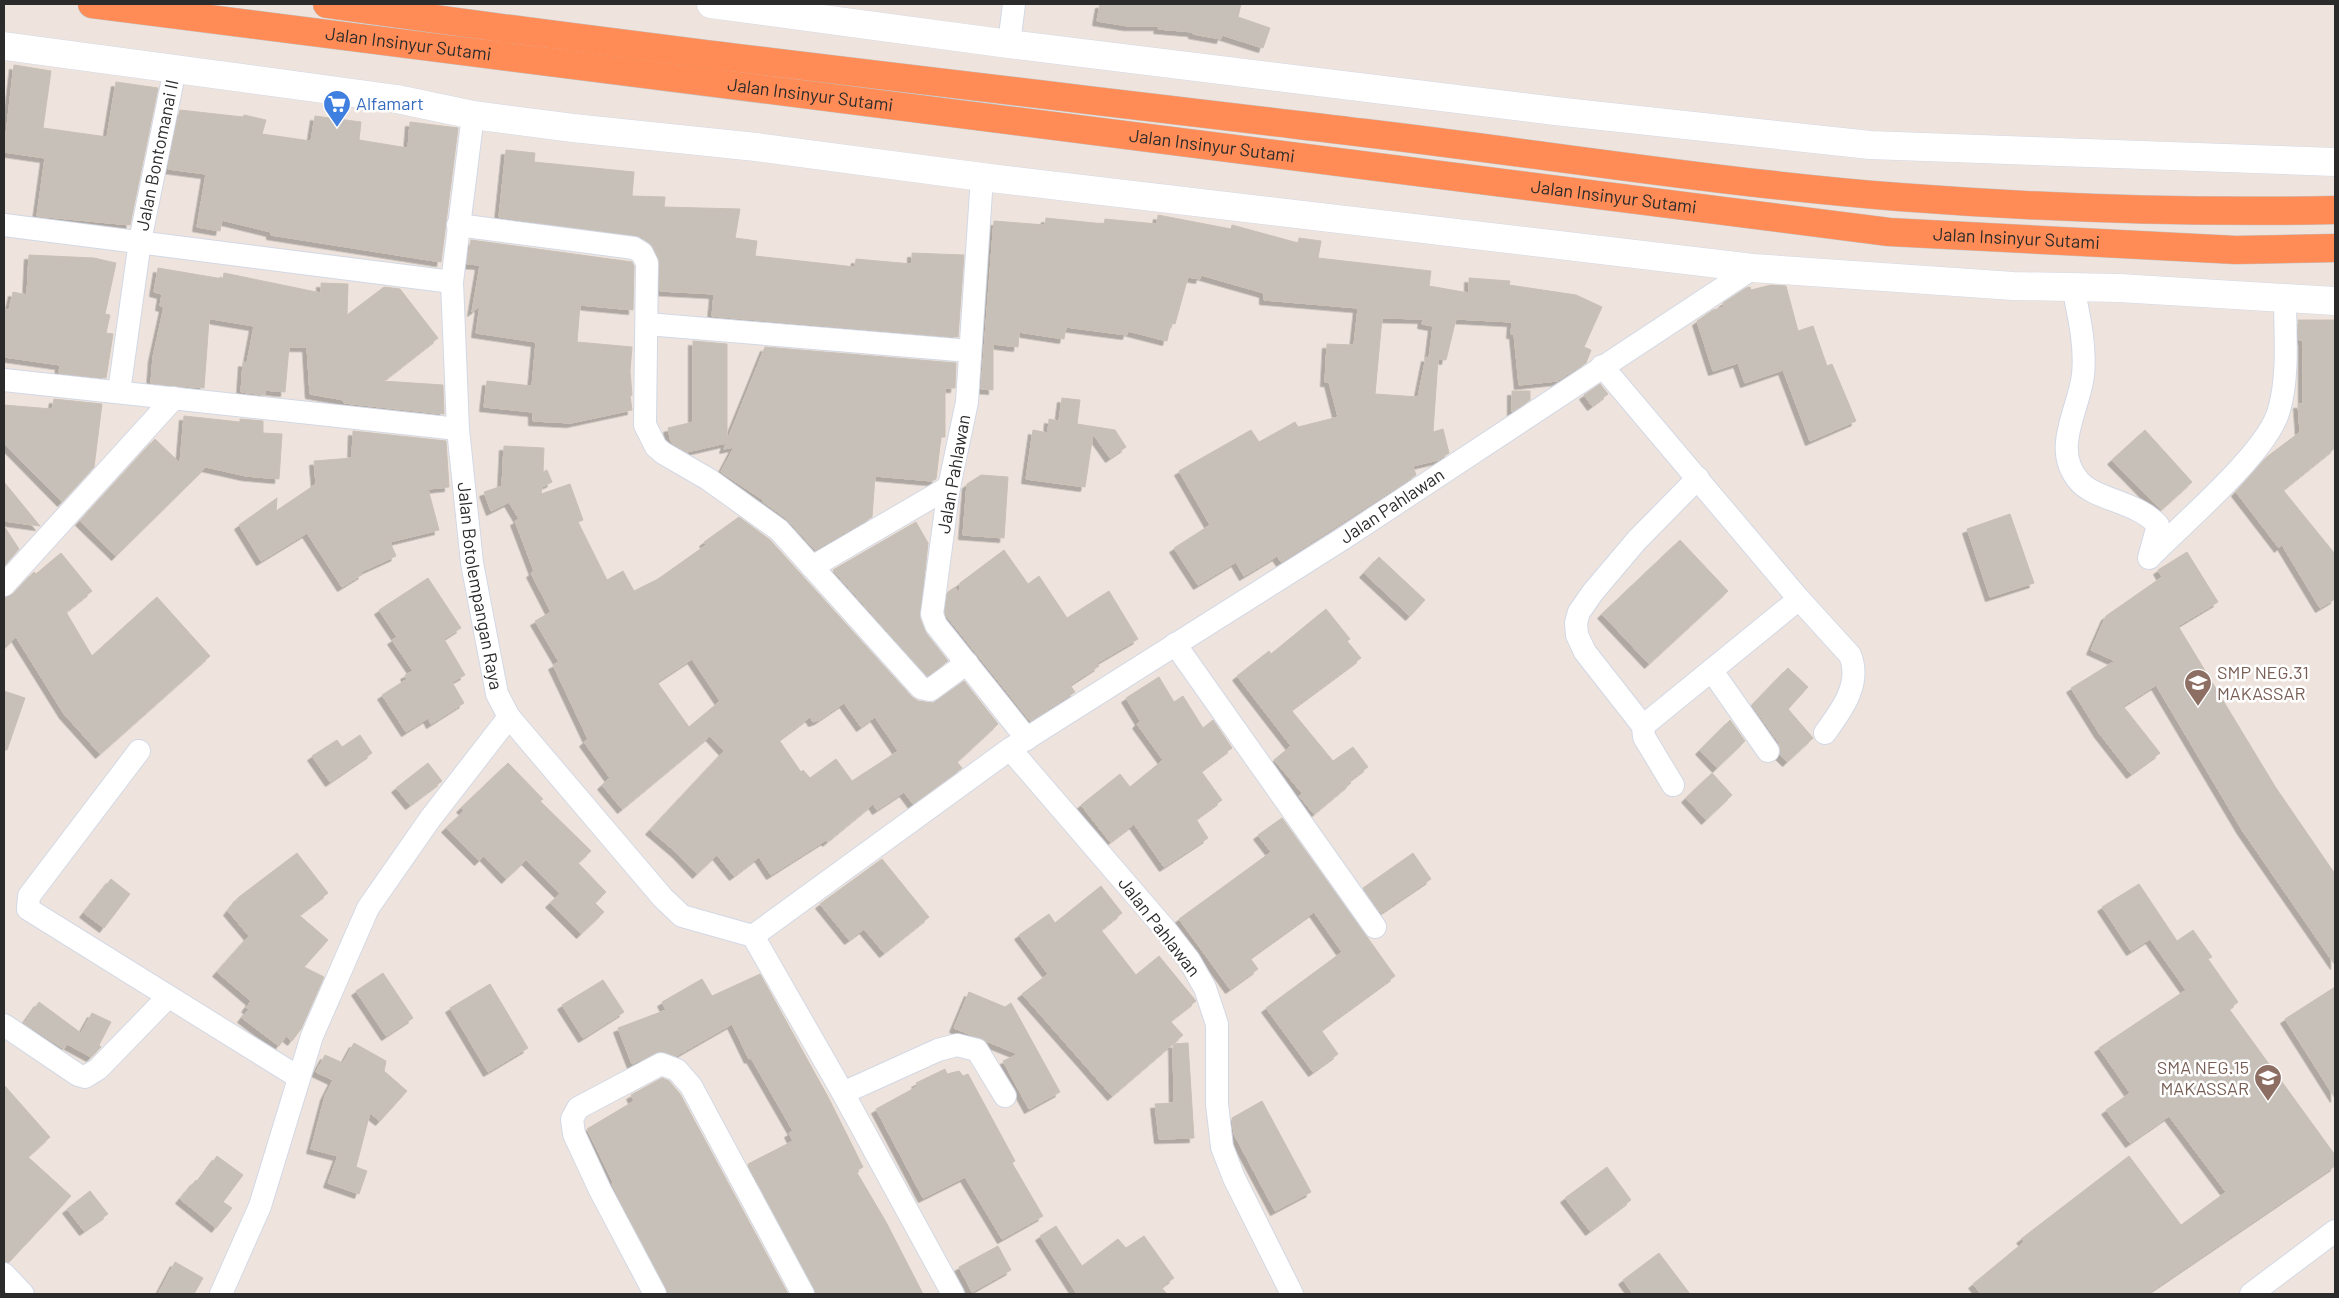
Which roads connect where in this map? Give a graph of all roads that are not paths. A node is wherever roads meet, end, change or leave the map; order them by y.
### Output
1 (92, 4) edge
2 (327, 4) edge
3 (711, 4) edge
4 (1014, 4) edge
5 (1009, 44) junction
6 (4, 46) edge
7 (175, 70) junction
8 (472, 115) junction
9 (2335, 162) edge
10 (982, 178) junction
11 (2335, 210) edge
12 (4, 225) edge
13 (458, 226) junction
14 (140, 241) junction
15 (2335, 248) edge
16 (1753, 268) junction
17 (452, 282) junction
18 (2073, 287) junction
19 (2285, 299) junction
20 (2335, 301) edge
21 (647, 324) junction
22 (970, 351) junction
23 (1602, 366) junction
24 (4, 380) edge
25 (119, 392) junction
26 (174, 398) junction
27 (458, 429) junction
28 (1698, 478) junction
29 (949, 487) junction
30 (812, 566) junction
31 (4, 585) edge
32 (1798, 599) junction
33 (1175, 644) junction
34 (967, 663) junction
35 (1712, 671) junction
36 (509, 717) junction
37 (1643, 726) junction
38 (1825, 733) dead end
39 (1018, 744) junction
40 (139, 751) dead end
41 (1768, 751) dead end
42 (1673, 785) dead end
43 (1375, 927) dead end
44 (753, 936) junction
45 (168, 997) junction
46 (4, 1025) edge
47 (298, 1077) junction
48 (843, 1093) junction
49 (1005, 1096) dead end
50 (2335, 1231) edge
51 (4, 1274) edge
52 (23, 1294) edge
53 (221, 1294) edge
54 (655, 1294) edge
55 (803, 1294) edge
56 (953, 1294) edge
57 (1292, 1294) edge
58 (2251, 1294) edge

1 - 15 highway, Jalan Insinyur Sutami
2 - 11 highway, Jalan Insinyur Sutami
3 - 5 street
4 - 5 street
5 - 9 street
6 - 7 street
7 - 8 street
7 - 14 street, Jalan Bontomanai II
8 - 10 street
8 - 13 street, Jalan Botolempangan Raya
10 - 16 street
10 - 22 street, Jalan Pahlawan
12 - 14 street
13 - 17 street, Jalan Botolempangan Raya
13 - 21 street
14 - 17 street
14 - 25 street, Jalan Bontomanai II
16 - 18 street
16 - 23 street, Jalan Pahlawan
17 - 27 street, Jalan Botolempangan Raya
18 - 19 street
18 - 19 street
19 - 20 street
21 - 22 street
21 - 30 street
22 - 29 street, Jalan Pahlawan
23 - 28 street
23 - 33 street, Jalan Pahlawan
24 - 25 street
25 - 26 street
26 - 27 street
26 - 31 street
27 - 36 street, Jalan Botolempangan Raya
28 - 32 street
28 - 37 street
29 - 30 street
29 - 34 street, Jalan Pahlawan
30 - 34 street
32 - 35 street
32 - 38 street
33 - 39 street, Jalan Pahlawan
33 - 43 street
34 - 39 street, Jalan Pahlawan
35 - 37 street
35 - 41 street
36 - 44 street, Jalan Botolempangan Raya
36 - 47 street
37 - 42 street
39 - 44 street
39 - 57 street, Jalan Pahlawan
40 - 45 street
44 - 48 street
45 - 46 street
45 - 47 street
47 - 53 street
48 - 49 street
48 - 56 street
50 - 58 street
51 - 52 street
54 - 55 street

